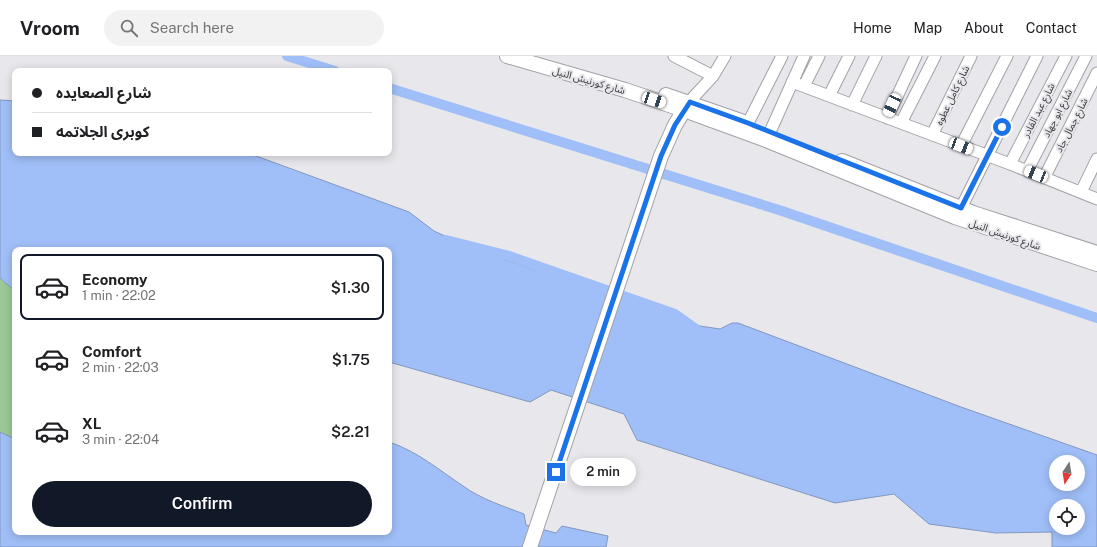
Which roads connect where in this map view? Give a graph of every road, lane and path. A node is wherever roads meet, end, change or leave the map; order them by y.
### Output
1 (508, 56) edge
2 (536, 56) edge
3 (674, 56) edge
4 (725, 56) edge
5 (782, 56) edge
6 (804, 56) edge
7 (818, 56) edge
8 (849, 56) edge
9 (876, 56) edge
10 (916, 56) edge
11 (935, 56) edge
12 (971, 56) edge
13 (1007, 56) edge
14 (1037, 56) edge
15 (1066, 56) edge
16 (1086, 56) edge
17 (1097, 73) edge
18 (713, 76) junction
19 (792, 82) junction
20 (804, 86) junction
21 (829, 96) junction
22 (852, 105) junction
23 (687, 106) junction
24 (887, 118) junction
25 (748, 123) junction
26 (901, 123) junction
27 (770, 132) junction
28 (932, 135) junction
29 (961, 146) junction
30 (815, 155) junction
31 (988, 156) junction
32 (1097, 159) edge
33 (1010, 164) junction
34 (1027, 171) junction
35 (1044, 178) junction
36 (1081, 192) junction
37 (1097, 199) edge
38 (942, 207) junction
39 (961, 208) junction
40 (1097, 253) edge
41 (1097, 264) edge
42 (530, 547) edge

1 - 23 main road, شارع كورنيش النيل
2 - 23 main road, شارع كورنيش النيل
3 - 18 street
4 - 18 street
5 - 25 street
6 - 19 street
7 - 20 street
8 - 21 street
9 - 22 street
10 - 24 street
11 - 26 street
12 - 28 street, شارع كامل عطوه
13 - 29 street
14 - 31 street
15 - 33 street, شارع عبد القادر
16 - 34 street, شارع ابو جهاد
17 - 35 street, شارع جمال جاد
18 - 23 street
19 - 20 street
19 - 27 street
20 - 21 street
21 - 22 street
22 - 24 street
23 - 25 main road, شارع كورنيش النيل
23 - 30 main road, شارع كورنيش النيل
23 - 42 main road
24 - 26 street
25 - 27 main road, شارع كورنيش النيل
26 - 28 street
27 - 30 main road, شارع كورنيش النيل
28 - 29 street
29 - 31 street
30 - 38 main road, شارع كورنيش النيل
31 - 33 street
31 - 39 street
32 - 36 street
33 - 34 street
34 - 35 street
35 - 36 street
36 - 37 street
38 - 39 main road, شارع كورنيش النيل
38 - 41 main road, شارع كورنيش النيل
39 - 40 main road, شارع كورنيش النيل

